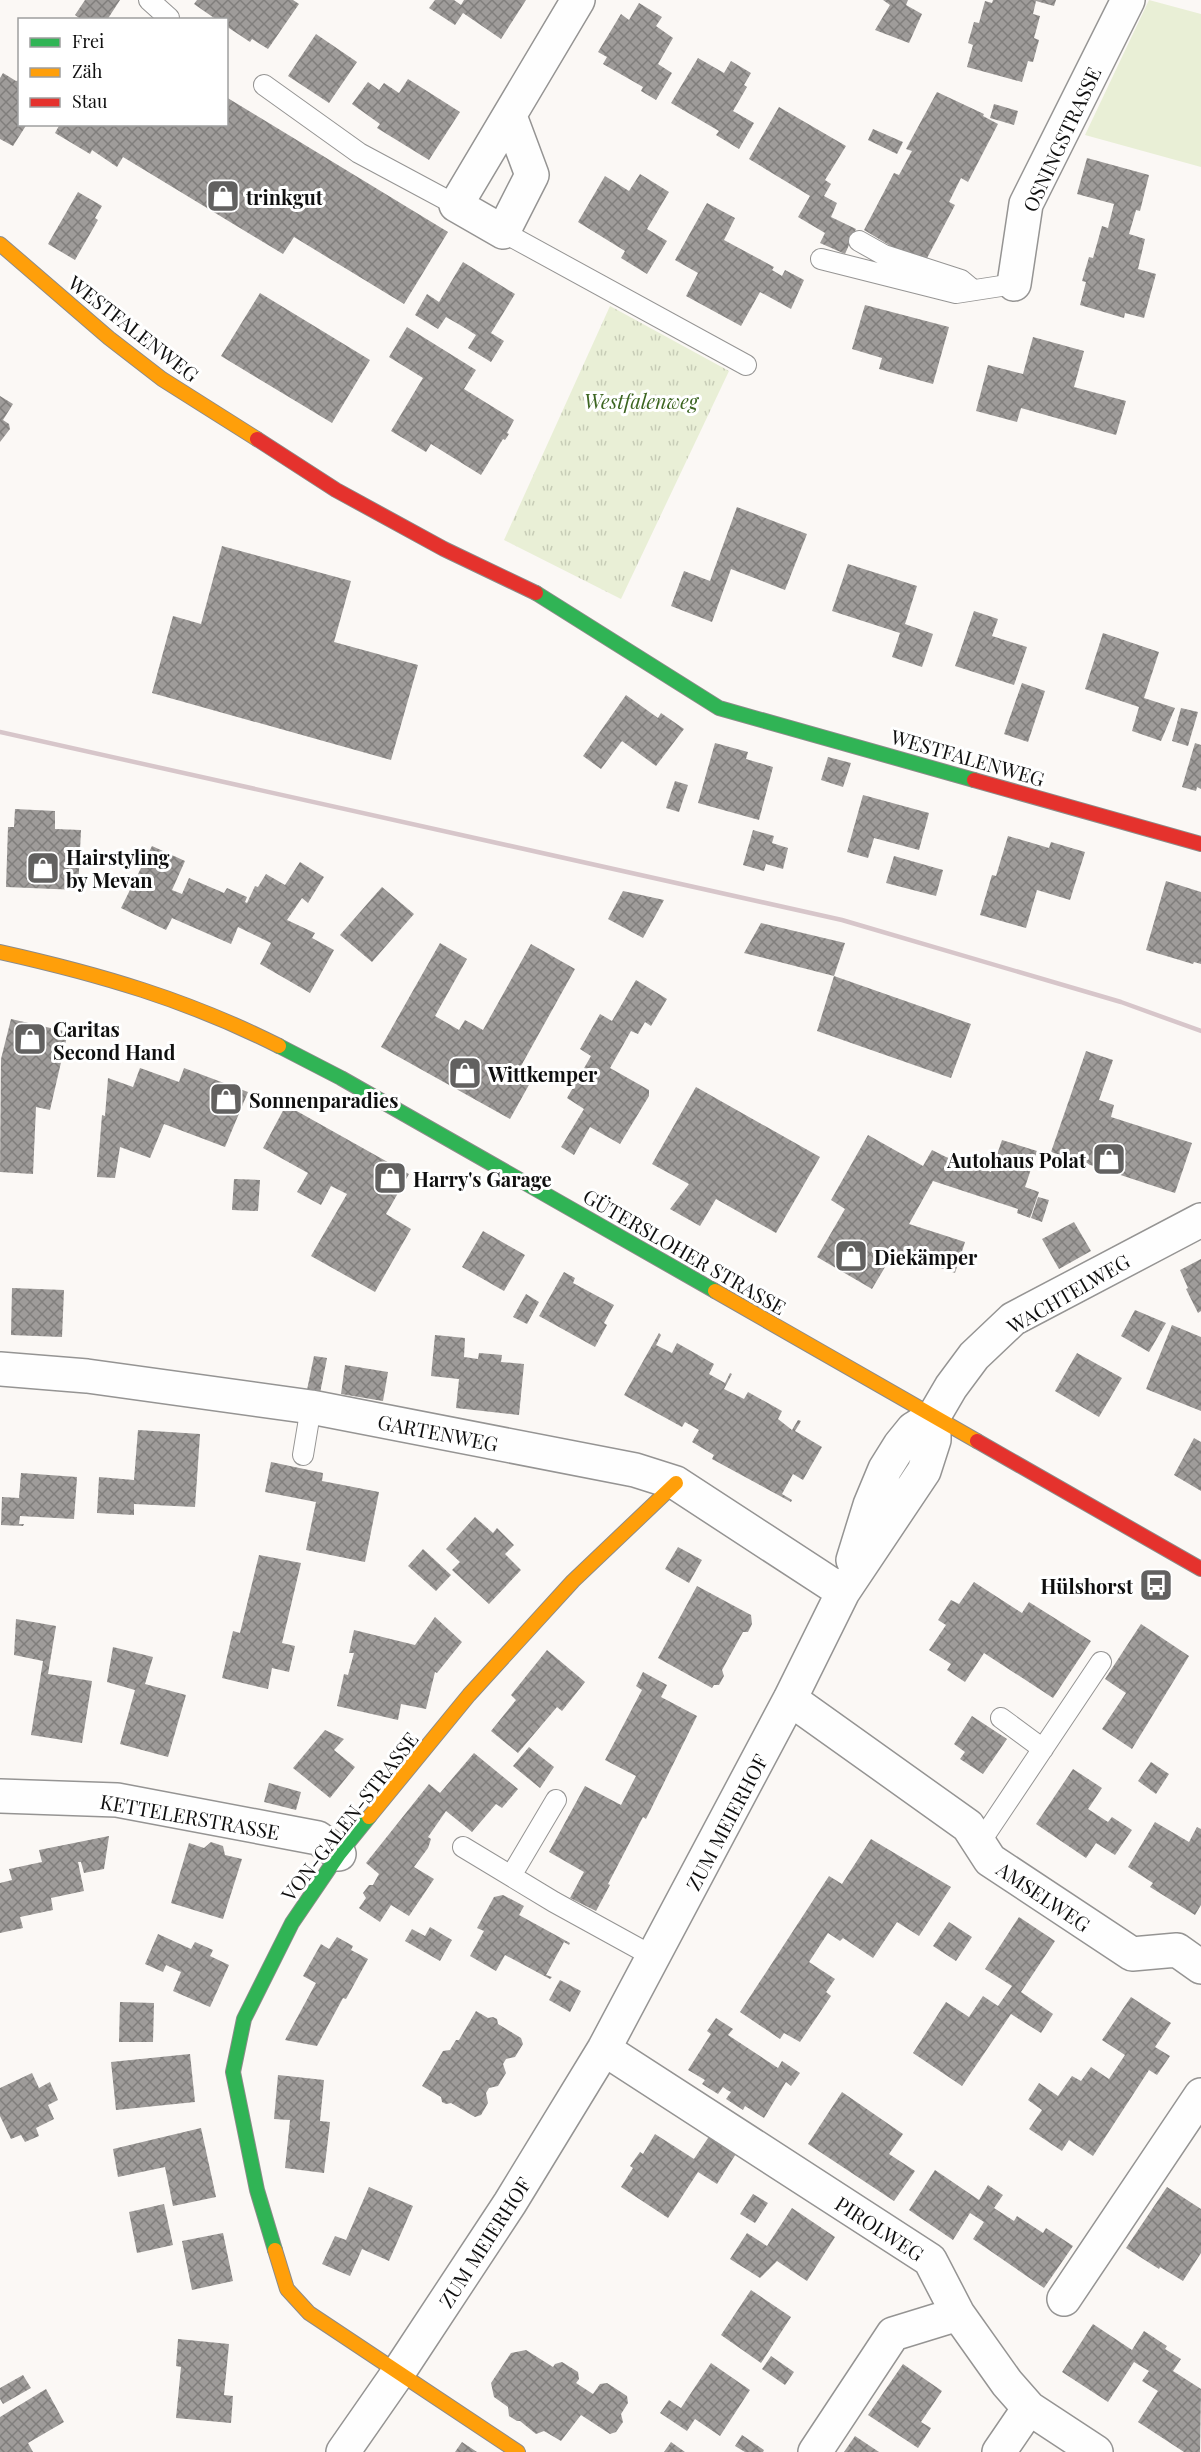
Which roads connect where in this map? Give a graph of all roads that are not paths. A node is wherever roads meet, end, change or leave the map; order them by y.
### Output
1 (149, 0) edge
2 (578, 0) edge
3 (1128, 0) edge
4 (169, 18) edge
5 (264, 85) dead end
6 (510, 116) junction
7 (456, 205) junction
8 (503, 232) junction
9 (859, 241) dead end
10 (0, 244) edge
11 (821, 259) dead end
12 (1014, 284) joint
13 (973, 290) junction
14 (746, 365) dead end
15 (1201, 844) edge
16 (0, 952) edge
17 (1201, 1220) edge
18 (0, 1369) edge
19 (311, 1407) junction
20 (934, 1416) junction
21 (303, 1455) dead end
22 (676, 1483) junction
23 (1201, 1569) edge
24 (843, 1592) junction
25 (1101, 1662) dead end
26 (790, 1699) junction
27 (1001, 1718) dead end
28 (1043, 1749) junction
29 (0, 1796) edge
30 (556, 1800) dead end
31 (979, 1844) junction
32 (463, 1847) dead end
33 (339, 1854) junction
34 (511, 1876) junction
35 (654, 1957) junction
36 (1201, 1967) edge
37 (604, 2049) junction
38 (1201, 2095) edge
39 (1065, 2299) dead end
40 (958, 2314) junction
41 (398, 2373) junction
42 (1029, 2408) junction
43 (343, 2452) edge
44 (518, 2452) edge
45 (815, 2452) edge
46 (999, 2452) edge
47 (1096, 2452) edge

1 - 4 lane
2 - 6 street
3 - 12 street, OSNINGSTRASSE
5 - 7 lane
6 - 7 street
6 - 8 street
7 - 8 street
8 - 14 lane
9 - 13 lane
10 - 15 street, WESTFALENWEG
11 - 13 lane
12 - 13 lane
16 - 20 street, GÜTERSLOHER STRASSE
17 - 20 street, WACHTELWEG
18 - 19 street, GARTENWEG
19 - 21 lane
19 - 22 street, GARTENWEG
20 - 23 street, GÜTERSLOHER STRASSE
20 - 24 street, ZUM MEIERHOF
22 - 24 street, GARTENWEG
22 - 33 street, VON-GALEN-STRASSE
24 - 26 street, ZUM MEIERHOF
25 - 28 lane
26 - 31 street, AMSELWEG
26 - 35 street, ZUM MEIERHOF
27 - 28 lane
28 - 31 lane
29 - 33 street, KETTELERSTRASSE
30 - 34 lane
31 - 36 street, AMSELWEG
32 - 34 lane
33 - 41 street, VON-GALEN-STRASSE
34 - 35 lane
35 - 37 street, ZUM MEIERHOF
37 - 40 street, PIROLWEG
37 - 41 street, ZUM MEIERHOF
38 - 39 street
40 - 42 street, PIROLWEG
40 - 45 street
41 - 43 street, ZUM MEIERHOF
41 - 44 street
42 - 46 street
42 - 47 street, PIROLWEG

